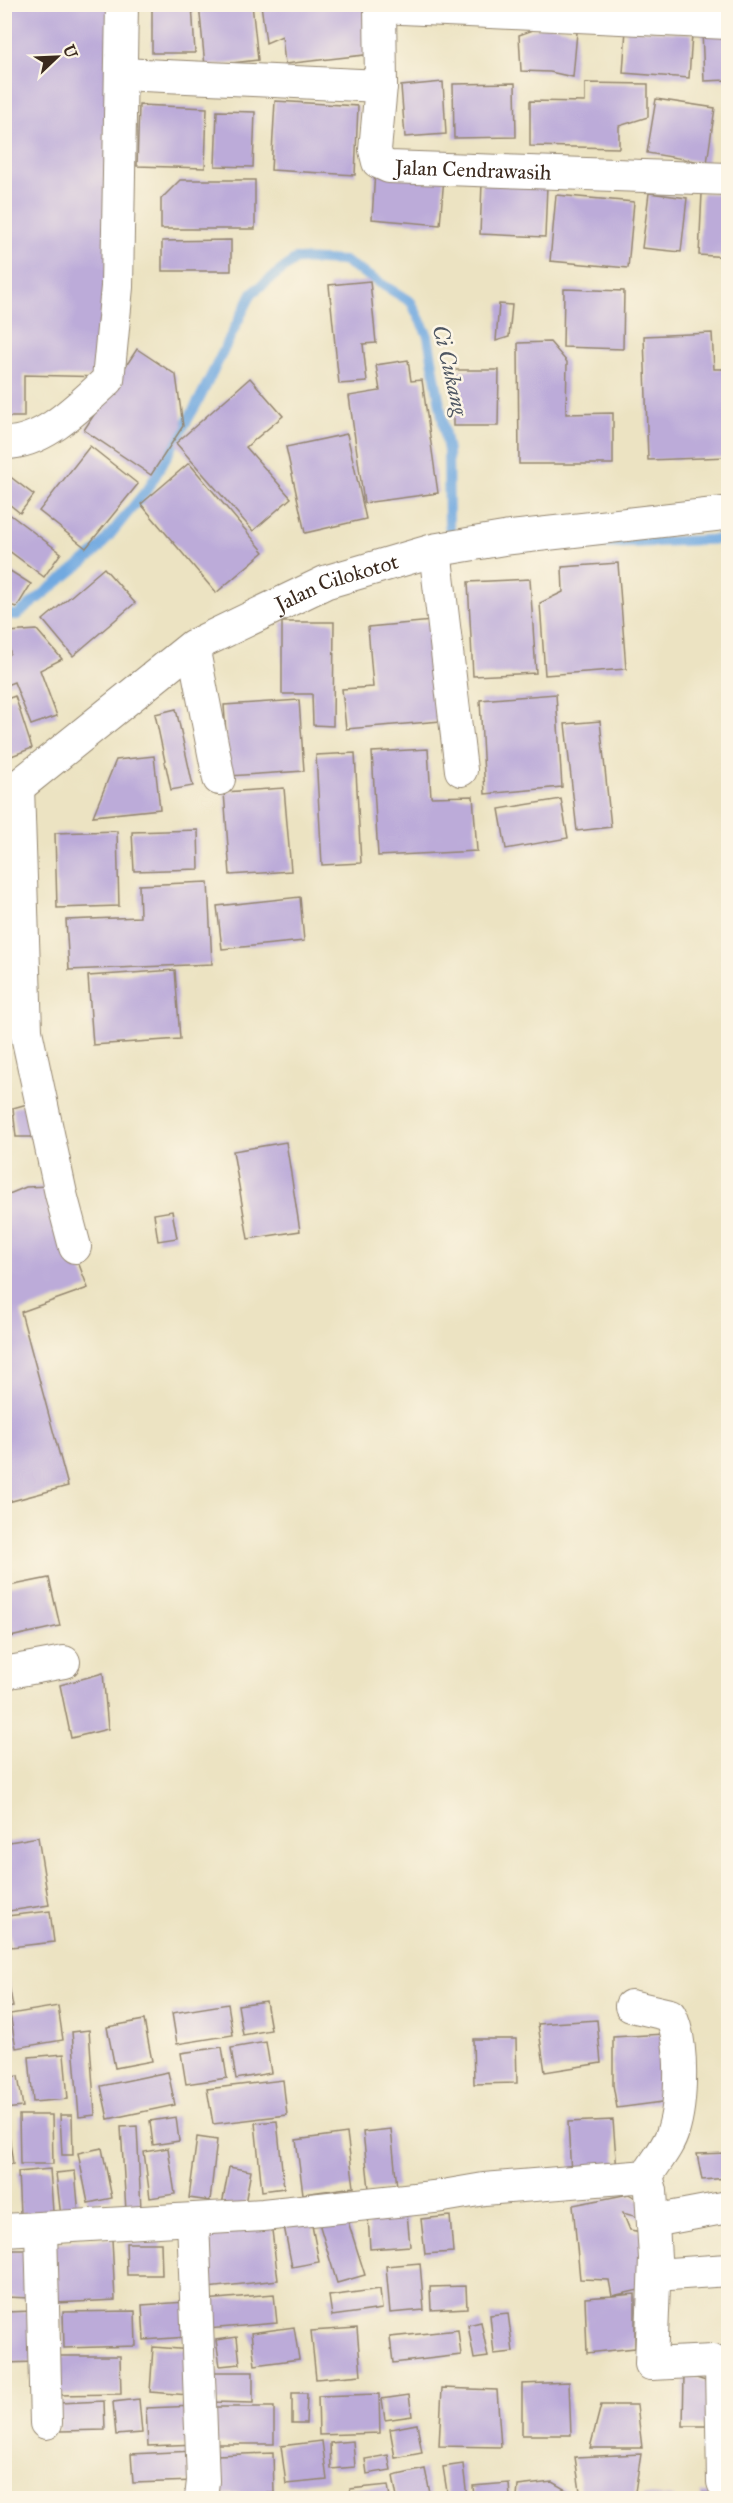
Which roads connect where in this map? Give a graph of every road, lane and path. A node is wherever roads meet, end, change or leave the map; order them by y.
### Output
1 (122, 4) edge
2 (380, 6) edge
3 (729, 23) edge
4 (121, 74) junction
5 (381, 86) junction
6 (729, 179) edge
7 (4, 443) edge
8 (729, 513) edge
9 (449, 548) junction
10 (193, 646) junction
11 (461, 770) dead end
12 (219, 779) dead end
13 (11, 793) edge
14 (75, 1247) dead end
15 (64, 1662) dead end
16 (4, 1673) edge
17 (631, 2006) dead end
18 (647, 2176) junction
19 (729, 2207) edge
20 (193, 2220) junction
21 (653, 2221) junction
22 (4, 2230) edge
23 (41, 2230) junction
24 (729, 2270) edge
25 (655, 2275) junction
26 (46, 2422) dead end
27 (729, 2494) edge
28 (201, 2499) edge

1 - 4 street
2 - 3 street
2 - 5 street, Jalan Cendrawasih
4 - 5 street
4 - 7 street
5 - 6 street, Jalan Cendrawasih
8 - 9 street, Jalan Cilokotot
9 - 10 street, Jalan Cilokotot
9 - 11 street
10 - 12 street
10 - 13 street, Jalan Cilokotot
13 - 14 street
15 - 16 street
17 - 18 street
18 - 20 street
18 - 21 street
19 - 21 street
20 - 23 street
20 - 28 street
21 - 25 street
22 - 23 street
23 - 26 street
24 - 25 street
25 - 27 street

